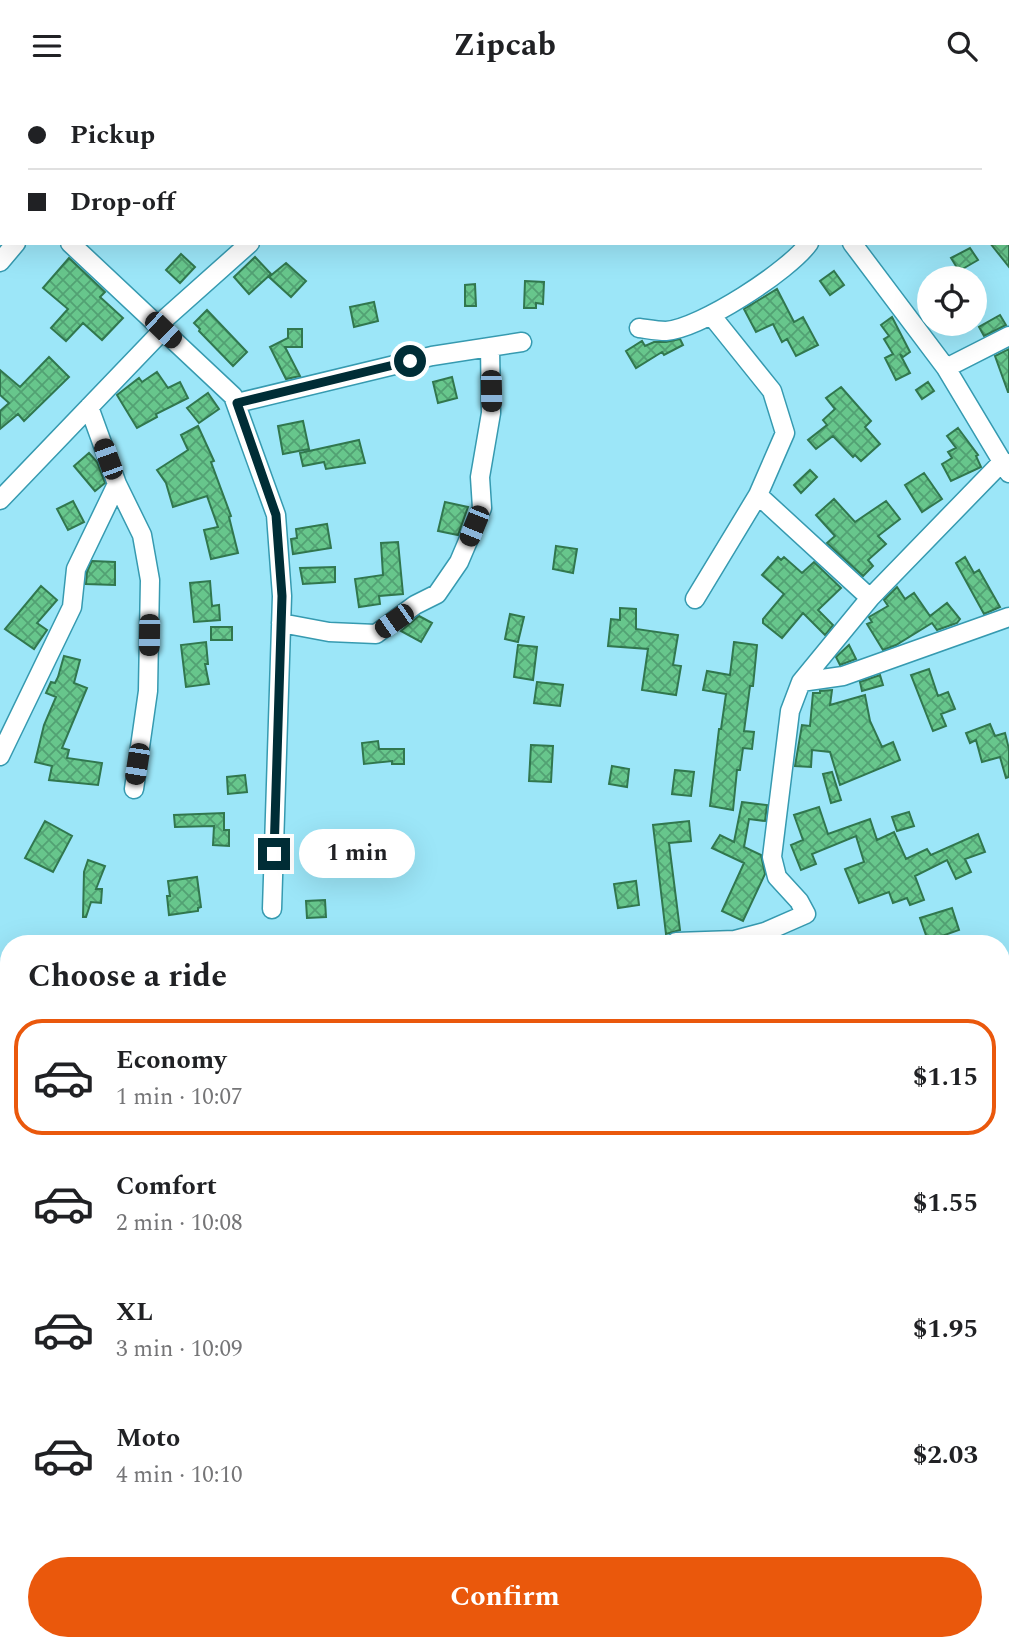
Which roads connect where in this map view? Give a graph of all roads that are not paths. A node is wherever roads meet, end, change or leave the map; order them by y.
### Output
1 (14, 245) edge
2 (72, 245) edge
3 (248, 245) edge
4 (807, 245) edge
5 (854, 245) edge
6 (0, 262) edge
7 (711, 315) junction
8 (160, 327) junction
9 (639, 328) dead end
10 (1009, 336) edge
11 (522, 342) dead end
12 (490, 347) junction
13 (946, 367) junction
14 (237, 403) junction
15 (89, 407) junction
16 (1006, 467) edge
17 (117, 484) junction
18 (758, 495) junction
19 (0, 500) edge
20 (870, 598) junction
21 (695, 599) dead end
22 (1009, 617) edge
23 (281, 623) junction
24 (801, 682) junction
25 (0, 756) edge
26 (134, 789) dead end
27 (272, 909) dead end
28 (754, 935) edge

1 - 6 street
2 - 8 street
3 - 8 street
4 - 7 street
5 - 13 street
7 - 9 street
7 - 18 street
8 - 14 street
8 - 15 street
10 - 13 street
11 - 12 street
12 - 14 street
12 - 23 street
13 - 16 street
14 - 23 street
15 - 17 street
15 - 19 street
16 - 20 street
17 - 25 street
17 - 26 street
18 - 20 street
18 - 21 street
20 - 24 street
22 - 24 street
23 - 27 street
24 - 28 street

